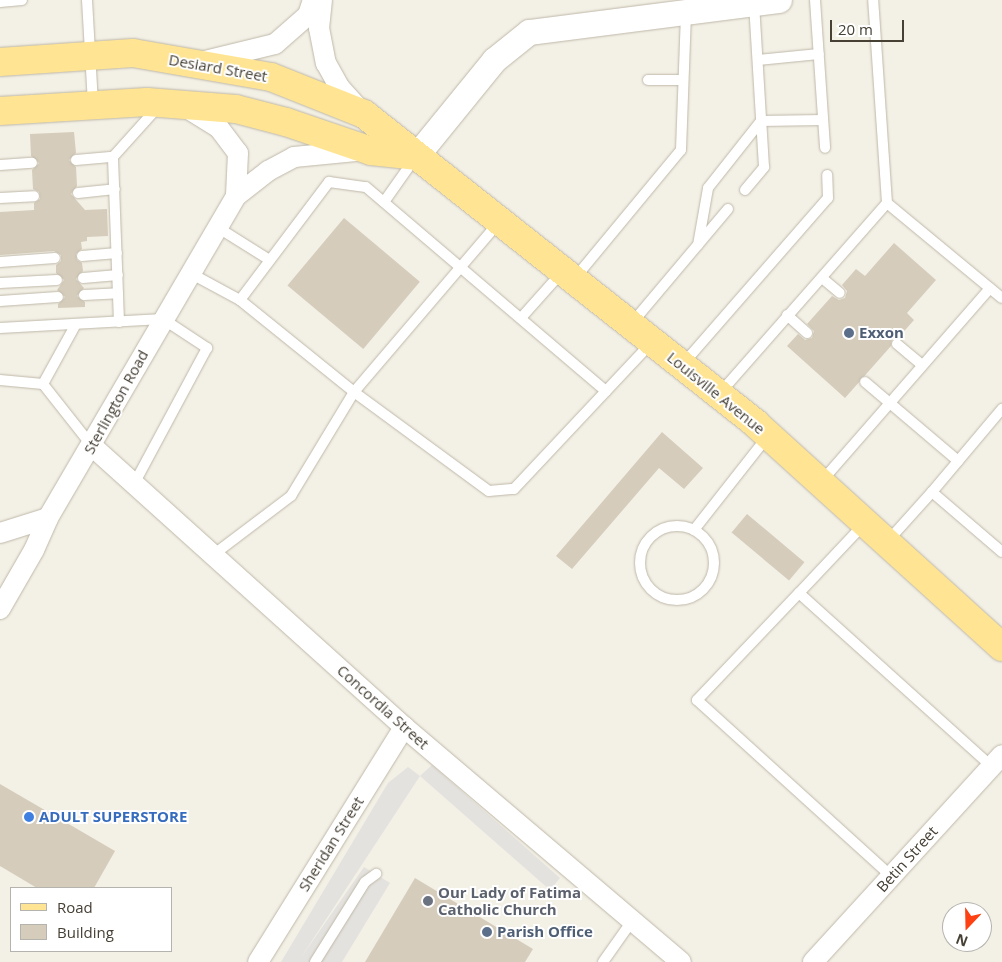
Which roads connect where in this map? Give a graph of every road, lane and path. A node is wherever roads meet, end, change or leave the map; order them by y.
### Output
1 (22, 0) edge
2 (87, 0) edge
3 (313, 0) edge
4 (322, 0) edge
5 (815, 0) edge
6 (873, 0) edge
7 (770, 1) edge
8 (0, 2) edge
9 (686, 12) junction
10 (819, 54) junction
11 (90, 56) junction
12 (758, 60) junction
13 (0, 62) edge
14 (195, 64) junction
15 (648, 80) dead end
16 (683, 80) junction
17 (170, 103) junction
18 (93, 105) junction
19 (0, 111) edge
20 (364, 114) junction
21 (823, 120) junction
22 (761, 121) junction
23 (825, 148) dead end
24 (371, 151) junction
25 (416, 156) junction
26 (113, 158) junction
27 (76, 160) dead end
28 (32, 163) dead end
29 (0, 165) edge
30 (826, 175) dead end
31 (114, 190) junction
32 (745, 190) dead end
33 (78, 193) dead end
34 (34, 196) dead end
35 (236, 196) junction
36 (0, 198) edge
37 (384, 202) junction
38 (887, 203) junction
39 (728, 209) dead end
40 (500, 220) junction
41 (217, 227) junction
42 (698, 245) junction
43 (117, 253) junction
44 (82, 256) dead end
45 (55, 258) dead end
46 (268, 259) junction
47 (0, 262) edge
48 (459, 267) junction
49 (190, 273) junction
50 (570, 274) junction
51 (118, 275) junction
52 (83, 278) dead end
53 (822, 278) junction
54 (56, 280) dead end
55 (0, 283) edge
56 (990, 288) junction
57 (118, 293) junction
58 (840, 293) dead end
59 (84, 295) dead end
60 (58, 297) dead end
61 (1002, 298) edge
62 (240, 300) junction
63 (0, 301) edge
64 (787, 315) junction
65 (521, 318) junction
66 (163, 319) junction
67 (119, 322) junction
68 (76, 324) junction
69 (632, 324) junction
70 (0, 328) edge
71 (807, 333) dead end
72 (653, 341) junction
73 (897, 344) dead end
74 (921, 364) junction
75 (683, 365) junction
76 (0, 380) edge
77 (865, 382) dead end
78 (43, 384) junction
79 (606, 391) junction
80 (354, 392) junction
81 (719, 394) junction
82 (888, 403) junction
83 (1002, 409) edge
84 (769, 435) junction
85 (92, 446) junction
86 (958, 461) junction
87 (821, 482) junction
88 (134, 484) junction
89 (932, 492) junction
90 (48, 518) junction
91 (865, 522) junction
92 (694, 530) junction
93 (0, 533) edge
94 (887, 543) junction
95 (1002, 552) edge
96 (213, 555) junction
97 (799, 592) junction
98 (0, 609) edge
99 (1002, 647) edge
100 (404, 727) junction
101 (997, 760) edge
102 (376, 874) dead end
103 (891, 876) junction
104 (632, 920) junction
105 (258, 962) edge
106 (315, 962) edge
107 (603, 962) edge
108 (681, 962) edge
109 (813, 962) edge

1 - 8 lane
2 - 11 lane
3 - 14 street
4 - 20 street
5 - 10 lane
6 - 38 lane
7 - 9 street
7 - 12 lane
9 - 16 lane
9 - 25 street
10 - 12 lane
10 - 21 lane
11 - 13 main road, Desiard Street
11 - 14 main road, Desiard Street
11 - 18 lane
12 - 22 lane
14 - 20 main road, Desiard Street
15 - 16 lane
16 - 50 lane
17 - 18 main road
17 - 24 main road
17 - 26 lane
17 - 35 street, Sterlington Road
18 - 19 main road
20 - 25 main road, Desiard Street
21 - 22 lane
21 - 23 lane
22 - 32 lane
22 - 42 lane
24 - 25 main road
24 - 35 street, Sterlington Road
25 - 37 lane
25 - 40 main road, Louisville Avenue
26 - 27 lane
26 - 31 lane
28 - 29 lane
30 - 75 lane
31 - 33 lane
31 - 43 lane
34 - 36 lane
35 - 41 street, Sterlington Road
37 - 46 lane
37 - 48 lane
38 - 53 lane
38 - 56 lane
39 - 42 lane
40 - 48 lane
40 - 50 main road, Louisville Avenue
41 - 46 lane
41 - 49 street, Sterlington Road
42 - 69 lane
43 - 44 lane
43 - 51 lane
45 - 47 lane
46 - 62 lane
48 - 65 lane
48 - 80 lane
49 - 62 lane
49 - 66 street, Sterlington Road
50 - 65 lane
50 - 69 main road, Louisville Avenue
51 - 52 lane
51 - 57 lane
53 - 58 lane
53 - 64 lane
54 - 55 lane
56 - 61 lane
56 - 74 lane
57 - 59 lane
57 - 67 lane
60 - 63 lane
62 - 80 lane
64 - 71 lane
64 - 81 lane
65 - 79 lane
66 - 67 lane
66 - 85 street, Sterlington Road
66 - 88 lane
67 - 68 lane
68 - 70 lane
68 - 78 lane
69 - 72 main road, Louisville Avenue
72 - 75 main road, Louisville Avenue
72 - 79 lane
73 - 74 lane
74 - 82 lane
75 - 81 main road, Louisville Avenue
76 - 78 lane
77 - 82 lane
78 - 85 lane
79 - 80 lane
80 - 96 lane
81 - 84 main road, Louisville Avenue
82 - 86 lane
82 - 87 lane
83 - 86 lane
84 - 87 main road, Louisville Avenue
84 - 92 lane
85 - 88 street, Concordia Street
85 - 90 street, Sterlington Road
86 - 89 lane
87 - 91 main road, Louisville Avenue
88 - 96 street, Concordia Street
89 - 94 lane
89 - 95 lane
90 - 93 street
90 - 98 street, Sterlington Road
91 - 94 main road, Louisville Avenue
91 - 97 lane
92 - 92 lane
94 - 99 main road, Louisville Avenue
96 - 100 street, Concordia Street
97 - 101 lane
97 - 103 lane
100 - 104 street, Concordia Street
100 - 105 street, Sheridan Street
101 - 103 street, Betin Street
102 - 106 lane
103 - 109 street, Betin Street
104 - 107 lane
104 - 108 street, Concordia Street

